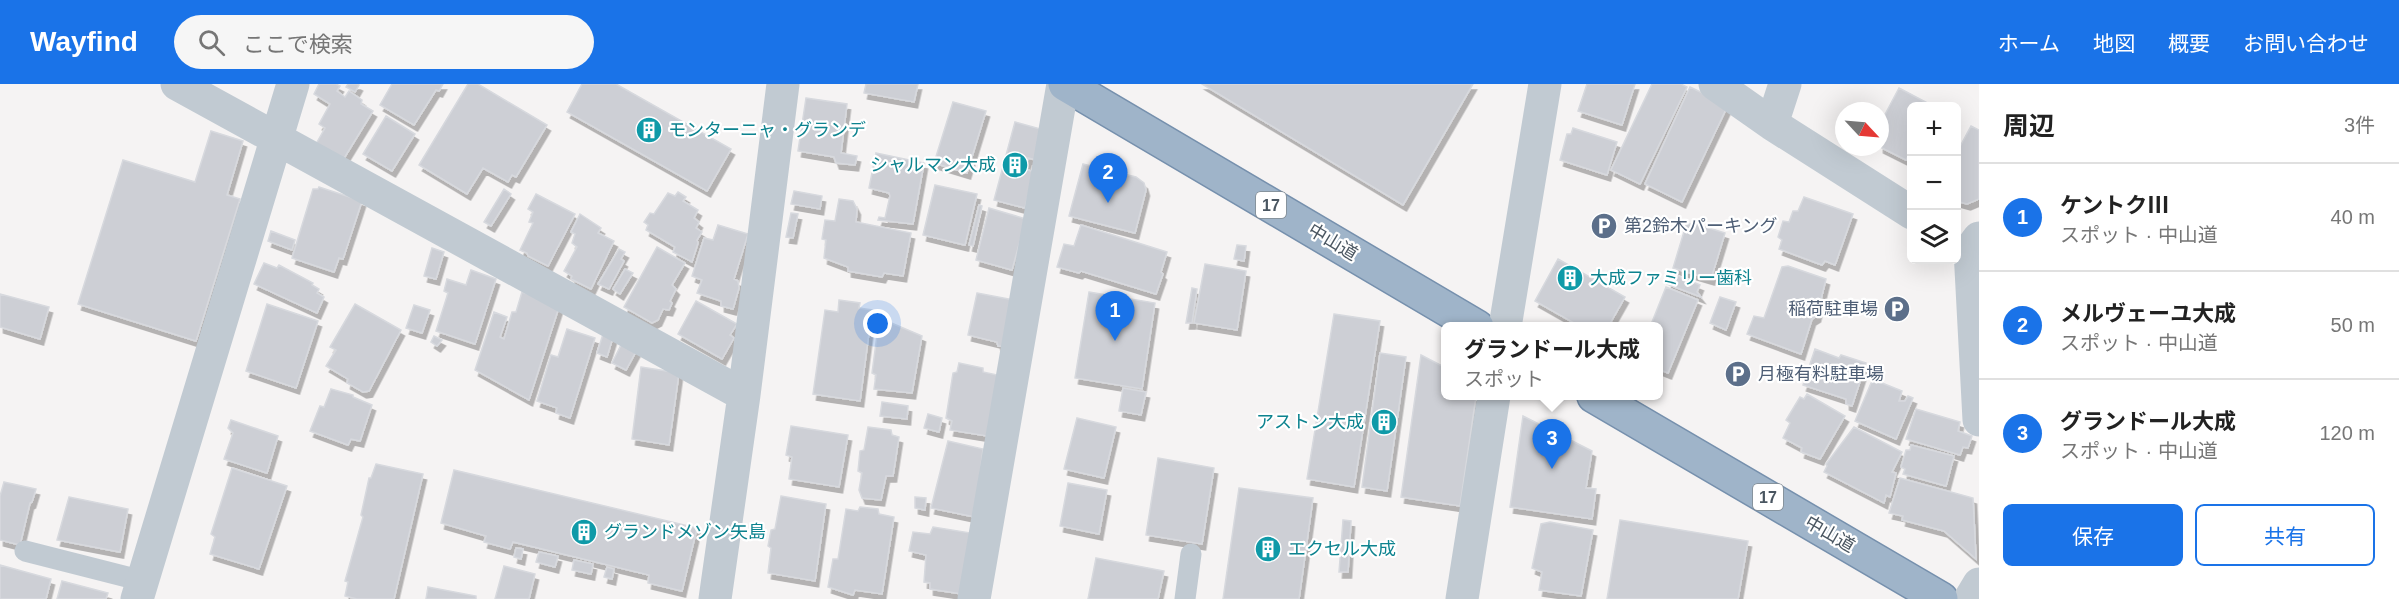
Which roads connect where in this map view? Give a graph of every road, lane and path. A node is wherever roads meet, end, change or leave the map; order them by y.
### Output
1 (177, 84) edge
2 (294, 84) edge
3 (783, 84) edge
4 (1064, 84) edge
5 (1545, 84) edge
6 (1715, 84) edge
7 (1785, 84) edge
8 (1772, 124) junction
9 (277, 137) junction
10 (1907, 210) edge
11 (1968, 243) edge
12 (1468, 322) edge
13 (1506, 322) edge
14 (744, 395) junction
15 (1493, 400) edge
16 (1601, 400) edge
17 (1979, 420) edge
18 (25, 552) dead end
19 (1191, 554) dead end
20 (1979, 584) edge
21 (140, 590) edge
22 (715, 599) edge
23 (974, 599) edge
24 (1185, 599) edge
25 (1462, 599) edge
26 (1941, 599) edge
27 (1970, 599) edge

1 - 9 street
2 - 9 street
3 - 14 street
4 - 12 highway, 中山道 / 17
4 - 23 street
5 - 13 street
6 - 8 street
7 - 8 street
8 - 10 street
9 - 14 street
9 - 21 street
11 - 17 street
14 - 22 street
15 - 25 street
16 - 26 highway, 中山道 / 17
18 - 21 lane
19 - 24 lane
20 - 27 street

